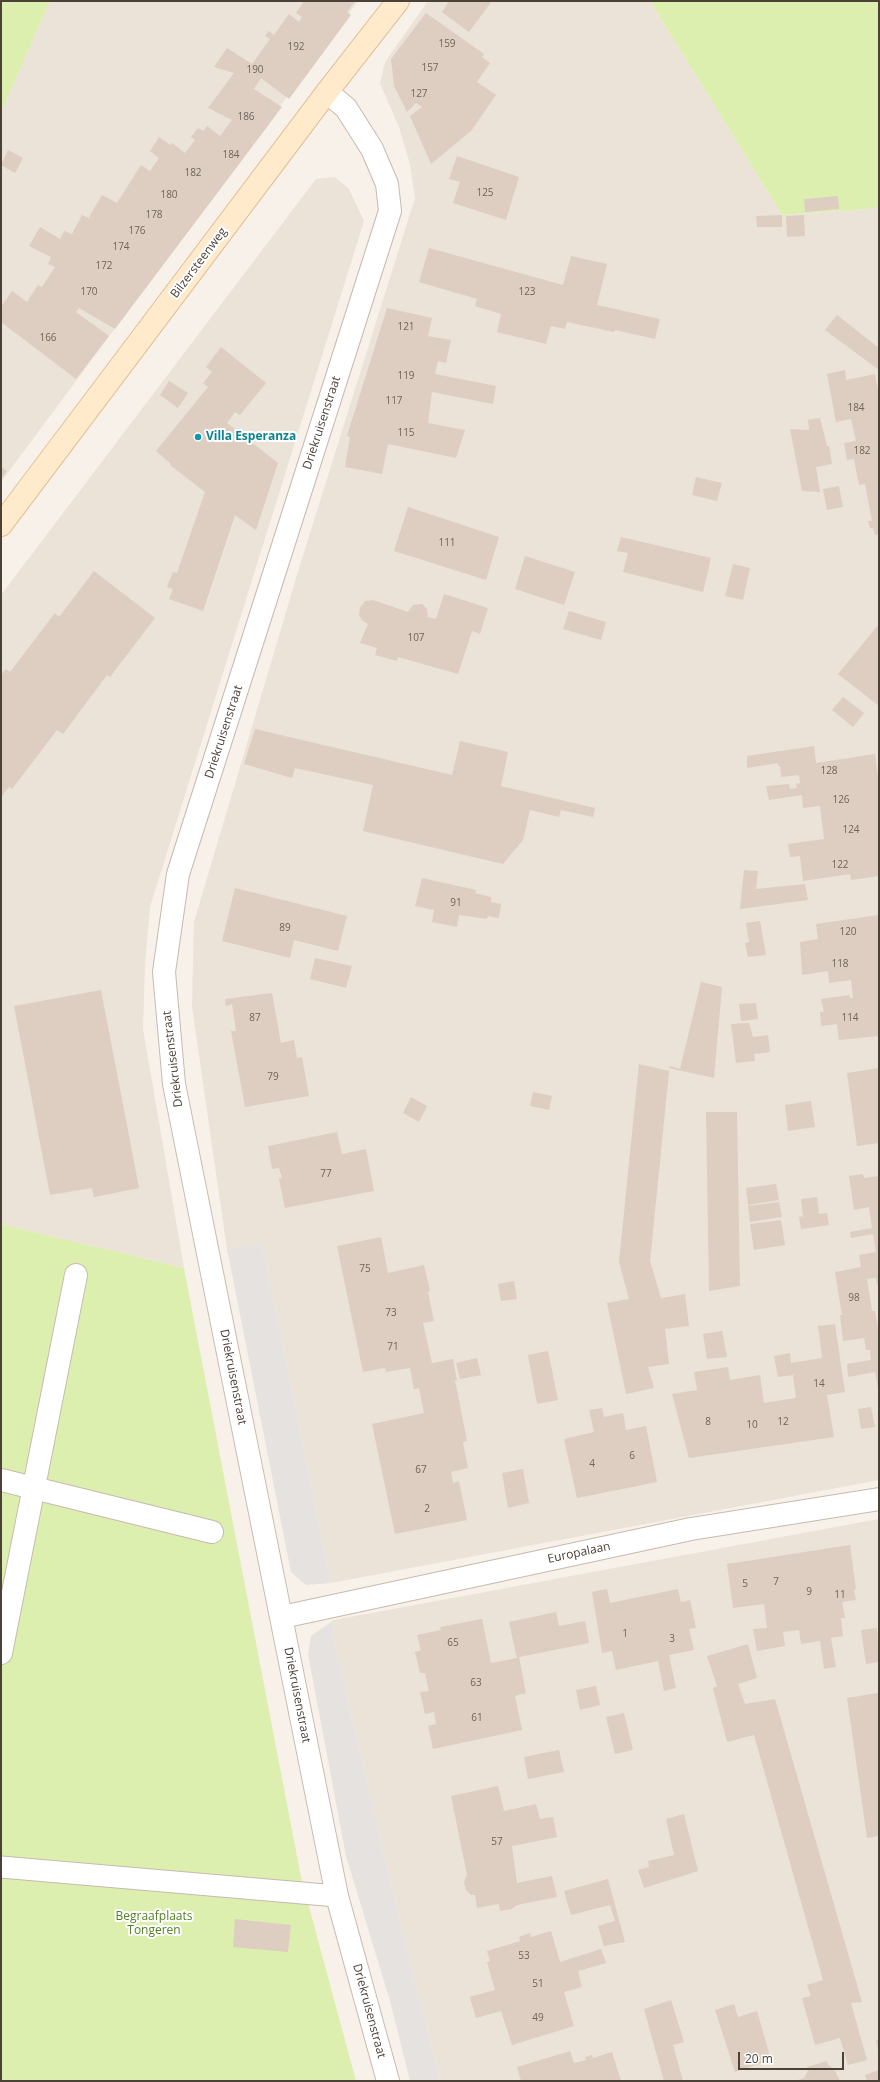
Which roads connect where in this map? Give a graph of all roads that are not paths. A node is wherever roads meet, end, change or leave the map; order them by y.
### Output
1 (398, 1) edge
2 (327, 92) junction
3 (1, 526) edge
4 (76, 1275) dead end
5 (1, 1480) edge
6 (34, 1488) junction
7 (879, 1499) edge
8 (212, 1532) dead end
9 (282, 1617) junction
10 (1, 1653) edge
11 (1, 1867) edge
12 (337, 1896) junction
13 (388, 2081) edge

1 - 2 main road, Bilzersteenweg
2 - 3 main road, Bilzersteenweg
2 - 9 street, Driekruisenstraat
4 - 6 street
5 - 6 street
6 - 8 street
6 - 10 street
7 - 9 street, Europalaan
9 - 12 street, Driekruisenstraat
11 - 12 lane
12 - 13 street, Driekruisenstraat

